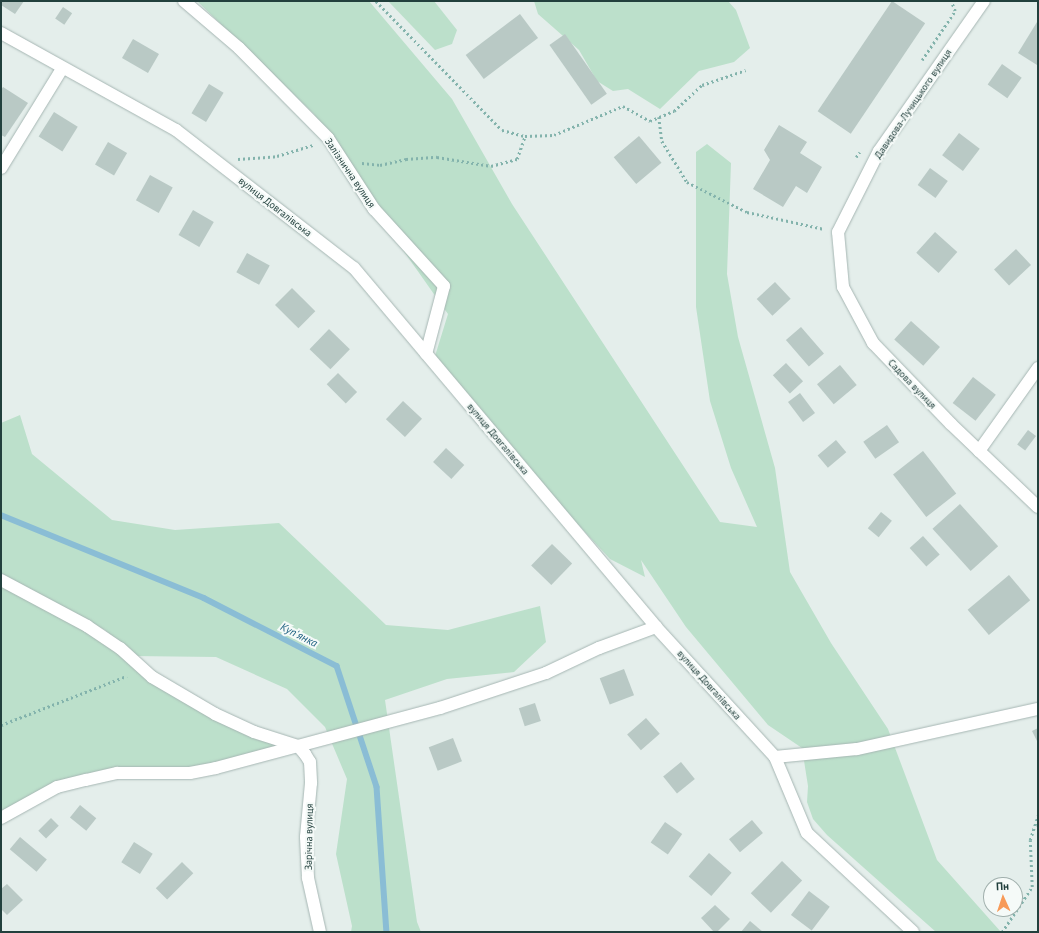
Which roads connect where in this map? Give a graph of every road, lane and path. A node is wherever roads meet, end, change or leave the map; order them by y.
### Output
1 (184, 1) edge
2 (376, 1) edge
3 (984, 1) edge
4 (1, 33) edge
5 (62, 69) junction
6 (746, 70) dead end
7 (659, 117) junction
8 (525, 136) junction
9 (336, 151) junction
10 (216, 161) junction
11 (1, 168) edge
12 (838, 232) junction
13 (426, 354) junction
14 (1038, 368) edge
15 (979, 451) junction
16 (1038, 507) edge
17 (1, 580) edge
18 (656, 627) junction
19 (144, 670) junction
20 (1038, 709) edge
21 (1, 725) edge
22 (298, 746) junction
23 (775, 757) junction
24 (1038, 814) edge
25 (1, 818) edge
26 (320, 932) edge
27 (913, 932) edge
28 (1002, 932) edge

1 - 9 street, Залізнична вулиця
2 - 8 path
3 - 12 street, Давидова-Лучицького вулиця
4 - 5 street, вулиця Довгалівська
5 - 10 street, вулиця Довгалівська
5 - 11 street
6 - 7 path
7 - 8 path
7 - 12 path
8 - 9 path
9 - 10 path
9 - 13 street, Залізнична вулиця
10 - 13 street, вулиця Довгалівська
12 - 15 street, Садова вулиця
13 - 18 street, вулиця Довгалівська
14 - 15 street
15 - 16 street, Садова вулиця
17 - 19 street
18 - 22 street
18 - 23 street, вулиця Довгалівська
19 - 21 path
19 - 22 street
20 - 23 street
22 - 25 street
22 - 26 street, Зарічна вулиця
23 - 27 street, вулиця Довгалівська
24 - 28 path

